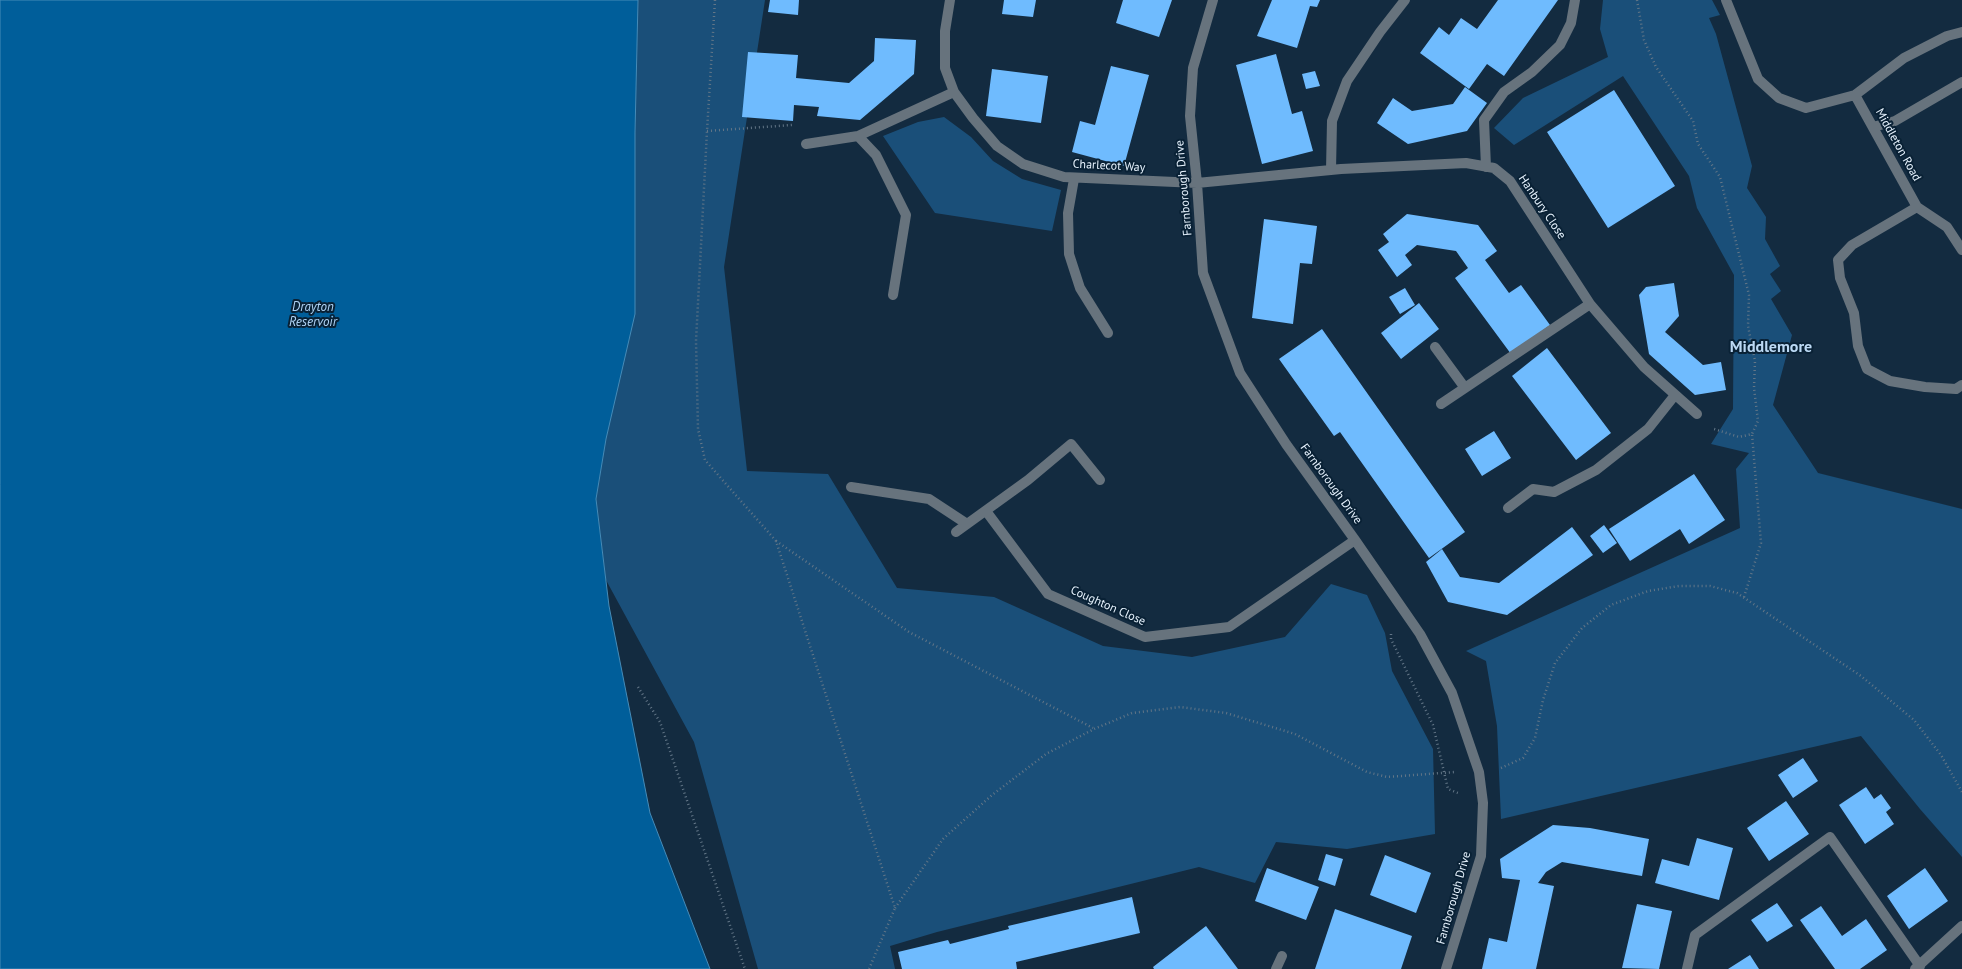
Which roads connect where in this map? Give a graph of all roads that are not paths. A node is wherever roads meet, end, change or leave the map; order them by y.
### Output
1 (950, 0) edge
2 (1213, 0) edge
3 (1406, 0) edge
4 (1575, 0) edge
5 (1726, 0) edge
6 (1962, 32) edge
7 (1962, 82) edge
8 (954, 92) junction
9 (1856, 96) junction
10 (1873, 128) junction
11 (858, 136) junction
12 (806, 144) dead end
13 (1486, 166) junction
14 (1331, 170) junction
15 (1074, 179) junction
16 (1197, 182) junction
17 (1917, 207) junction
18 (1962, 250) edge
19 (893, 295) dead end
20 (1590, 304) junction
21 (1108, 333) dead end
22 (1435, 347) dead end
23 (1962, 385) edge
24 (1465, 388) junction
25 (1675, 395) junction
26 (1441, 404) dead end
27 (1697, 414) road end
28 (1100, 480) dead end
29 (850, 487) dead end
30 (1508, 508) dead end
31 (986, 510) junction
32 (966, 524) junction
33 (956, 532) dead end
34 (1355, 540) junction
35 (1962, 926) edge
36 (1282, 956) dead end
37 (1918, 967) edge
38 (1276, 969) edge
39 (1446, 969) edge
40 (1687, 969) edge

1 - 8 street, Charlecot Way
2 - 16 street, Farnborough Drive
3 - 14 street
4 - 13 street
5 - 9 street
6 - 9 street
7 - 10 street
8 - 11 street
8 - 15 street, Charlecot Way
9 - 10 street, Middleton Road
10 - 17 street, Middleton Road
11 - 12 street
11 - 19 street
13 - 14 street, Hanbury Close
13 - 20 street, Hanbury Close
14 - 16 street, Hanbury Close
15 - 16 street, Charlecot Way
15 - 21 street
16 - 34 street, Farnborough Drive
17 - 18 street
17 - 23 street
20 - 24 street
20 - 25 street, Hanbury Close
22 - 24 street
24 - 26 street
25 - 27 street, Hanbury Close
25 - 30 street
28 - 31 street
29 - 32 street
31 - 32 street
31 - 34 street, Coughton Close
32 - 33 street
34 - 39 street, Farnborough Drive
35 - 37 street
36 - 38 street
37 - 40 street

